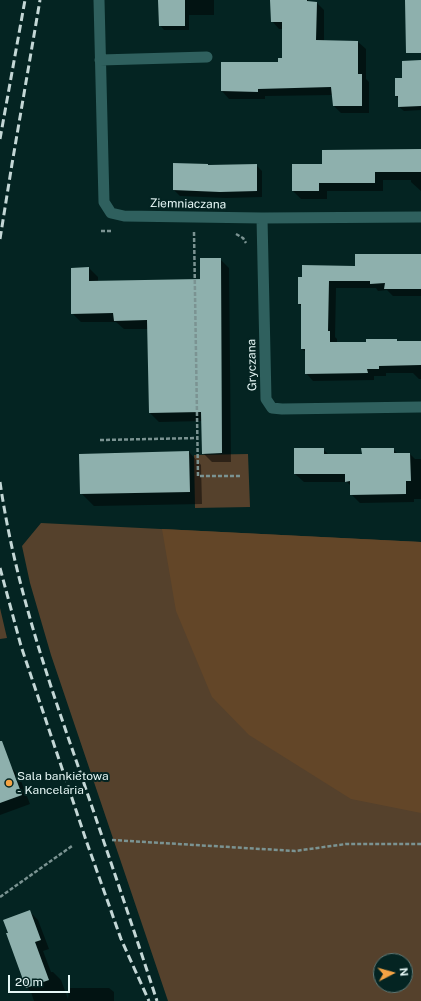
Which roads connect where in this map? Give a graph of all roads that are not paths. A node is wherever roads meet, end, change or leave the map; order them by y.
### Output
1 (99, 0) edge
2 (207, 57) dead end
3 (100, 60) junction
4 (421, 217) edge
5 (262, 218) junction
6 (421, 408) edge

1 - 3 street, Ziemniaczana
2 - 3 street
3 - 5 street, Ziemniaczana
4 - 5 street, Ziemniaczana
5 - 6 street, Gryczana

